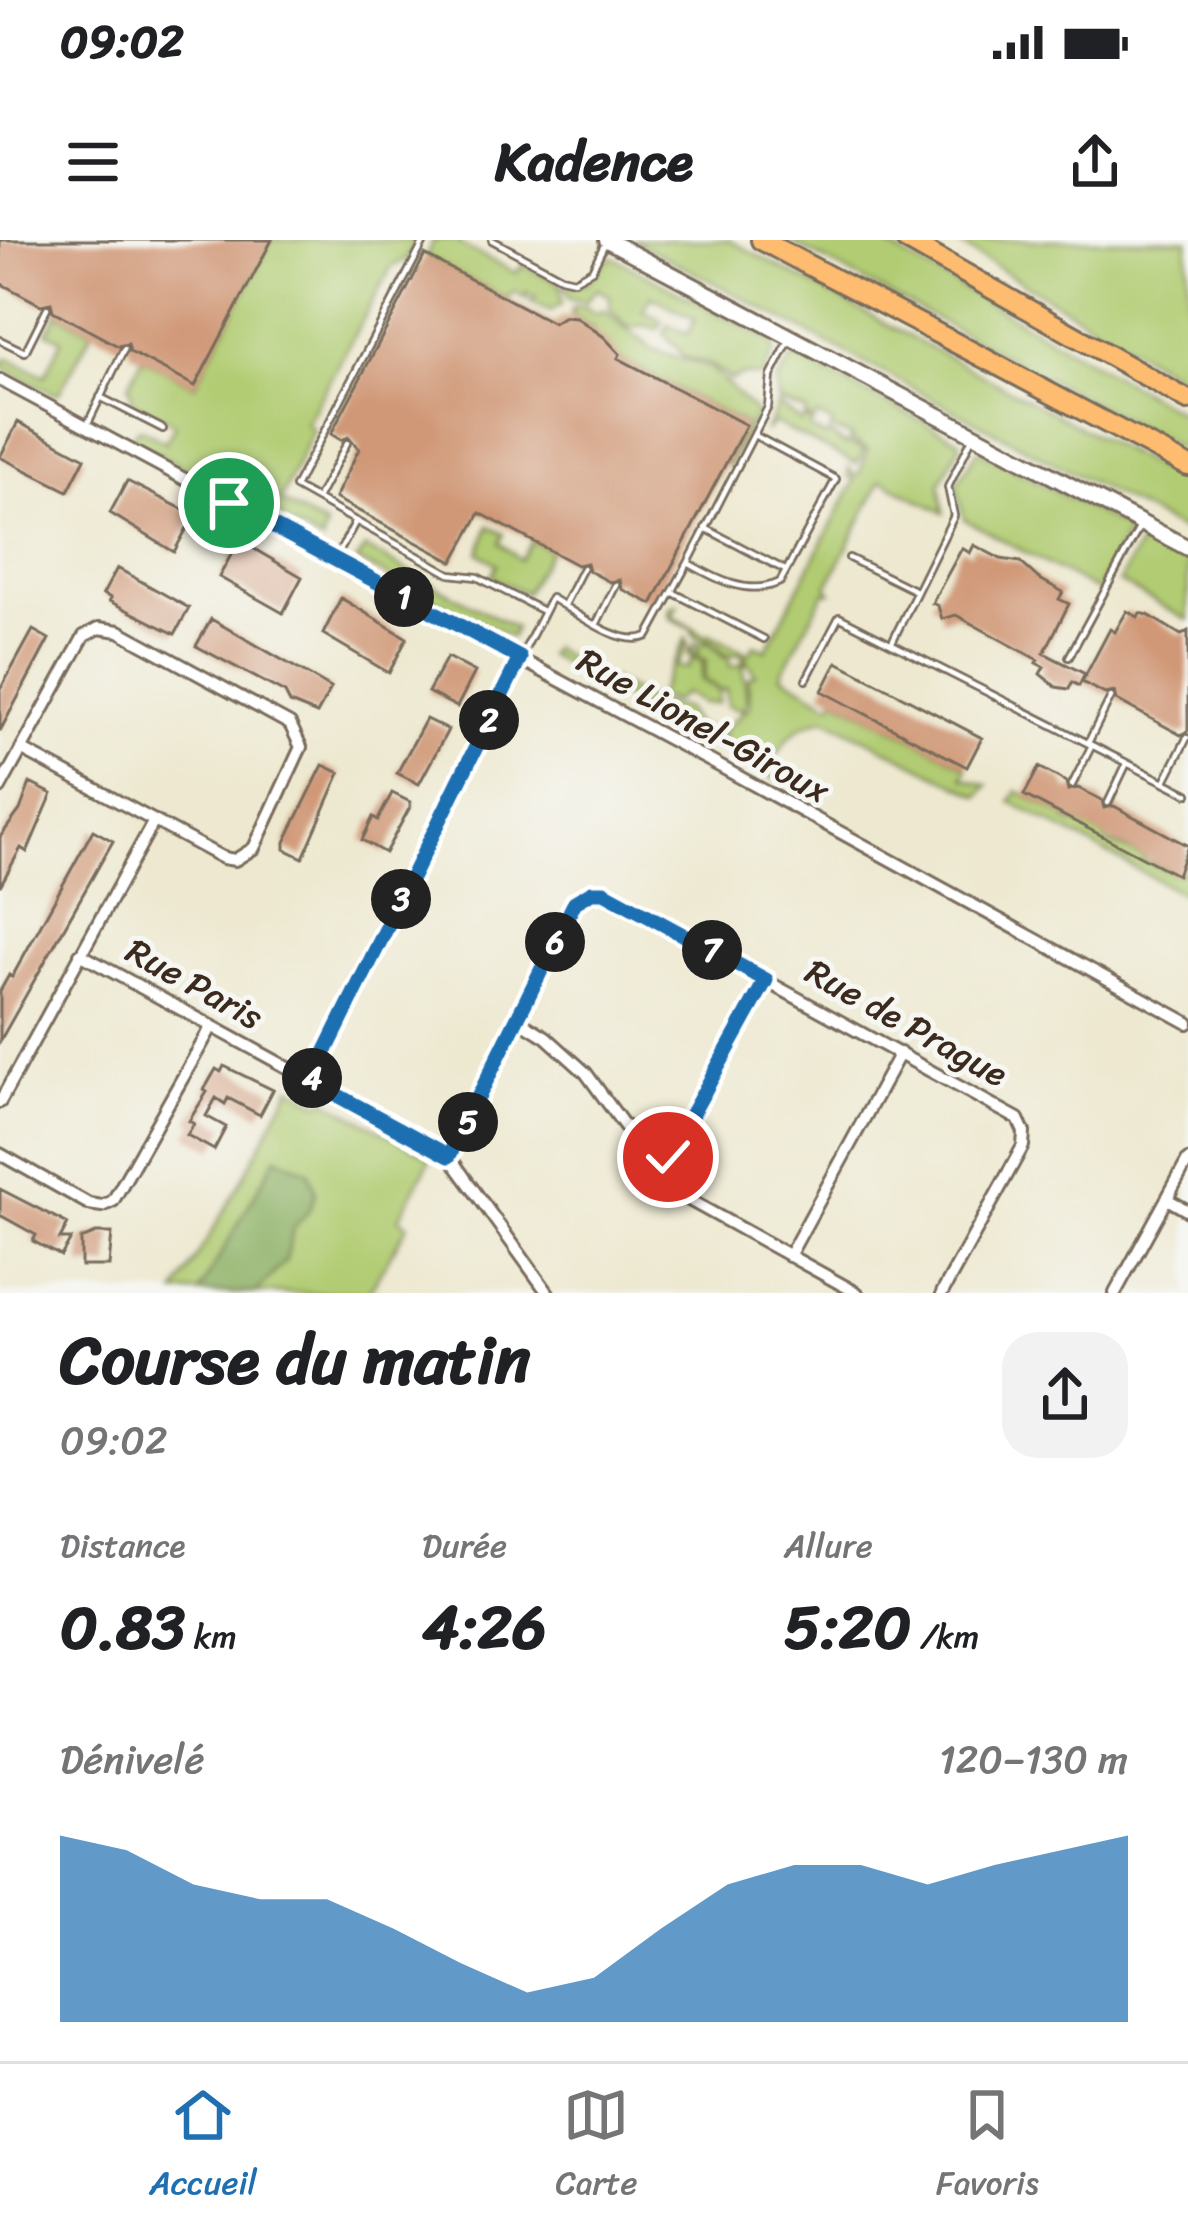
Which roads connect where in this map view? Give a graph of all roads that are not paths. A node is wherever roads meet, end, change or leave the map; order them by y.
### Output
1 (425, 240) edge
2 (492, 240) edge
3 (606, 240) edge
4 (761, 240) edge
5 (912, 243) edge
6 (47, 308) dead end
7 (791, 338) junction
8 (0, 340) edge
9 (124, 349) dead end
10 (0, 380) edge
11 (100, 397) junction
12 (1188, 400) edge
13 (86, 426) junction
14 (163, 429) dead end
15 (754, 435) junction
16 (974, 435) junction
17 (347, 443) dead end
18 (1188, 466) edge
19 (317, 499) junction
20 (356, 521) junction
21 (1142, 523) junction
22 (706, 528) junction
23 (1188, 548) edge
24 (849, 558) dead end
25 (335, 560) junction
26 (688, 563) junction
27 (583, 568) dead end
28 (787, 572) junction
29 (616, 585) dead end
30 (916, 591) junction
31 (672, 592) junction
32 (564, 605) junction
33 (544, 611) junction
34 (597, 623) junction
35 (764, 639) dead end
36 (891, 644) junction
37 (1070, 657) dead end
38 (520, 658) junction
39 (806, 680) dead end
40 (1111, 697) dead end
41 (1187, 738) edge
42 (1090, 744) junction
43 (21, 749) junction
44 (1127, 763) junction
45 (1165, 782) junction
46 (1072, 785) dead end
47 (0, 788) edge
48 (1188, 794) edge
49 (1108, 803) dead end
50 (154, 820) junction
51 (80, 954) junction
52 (766, 980) junction
53 (517, 1019) junction
54 (1188, 1023) edge
55 (212, 1026) junction
56 (900, 1053) junction
57 (311, 1081) junction
58 (0, 1102) edge
59 (0, 1154) edge
60 (449, 1156) junction
61 (1188, 1160) edge
62 (653, 1168) junction
63 (1166, 1199) junction
64 (1188, 1211) edge
65 (789, 1256) junction
66 (548, 1293) edge
67 (857, 1293) edge
68 (942, 1293) edge
69 (1115, 1293) edge

1 - 19 lane
2 - 3 lane
3 - 7 street
4 - 18 highway
5 - 12 highway
6 - 8 lane
7 - 15 lane
7 - 16 street
9 - 11 lane
10 - 13 street, Rue Lionel-Giroux
11 - 13 lane
11 - 14 lane
13 - 25 street, Rue Lionel-Giroux
15 - 22 lane
15 - 28 lane
16 - 21 street
16 - 30 lane
17 - 19 lane
19 - 20 lane
20 - 25 lane
20 - 33 lane
21 - 23 street
21 - 37 lane
22 - 26 lane
22 - 28 lane
24 - 30 lane
25 - 38 street, Rue Lionel-Giroux
26 - 28 lane
26 - 31 lane
27 - 32 lane
29 - 34 lane
30 - 36 lane
31 - 34 lane
31 - 35 lane
32 - 33 lane
32 - 34 lane
33 - 38 lane
36 - 39 lane
36 - 42 lane
38 - 54 street, Rue Lionel-Giroux
38 - 57 street
40 - 42 lane
41 - 45 lane
42 - 44 lane
42 - 46 lane
43 - 47 street
43 - 50 street
43 - 50 street
44 - 45 lane
44 - 49 lane
45 - 48 lane
50 - 51 street
51 - 55 street, Rue Paris
51 - 58 street
52 - 53 street, Rue de Prague
52 - 56 street, Rue de Prague
52 - 62 street
53 - 60 street
53 - 62 street
55 - 57 street, Rue Paris
55 - 59 street
56 - 65 street
56 - 68 street, Rue de Prague
57 - 60 street, Rue Paris
60 - 66 street, Rue Paris
61 - 63 street
62 - 65 street
63 - 64 street
63 - 69 street
65 - 67 street

